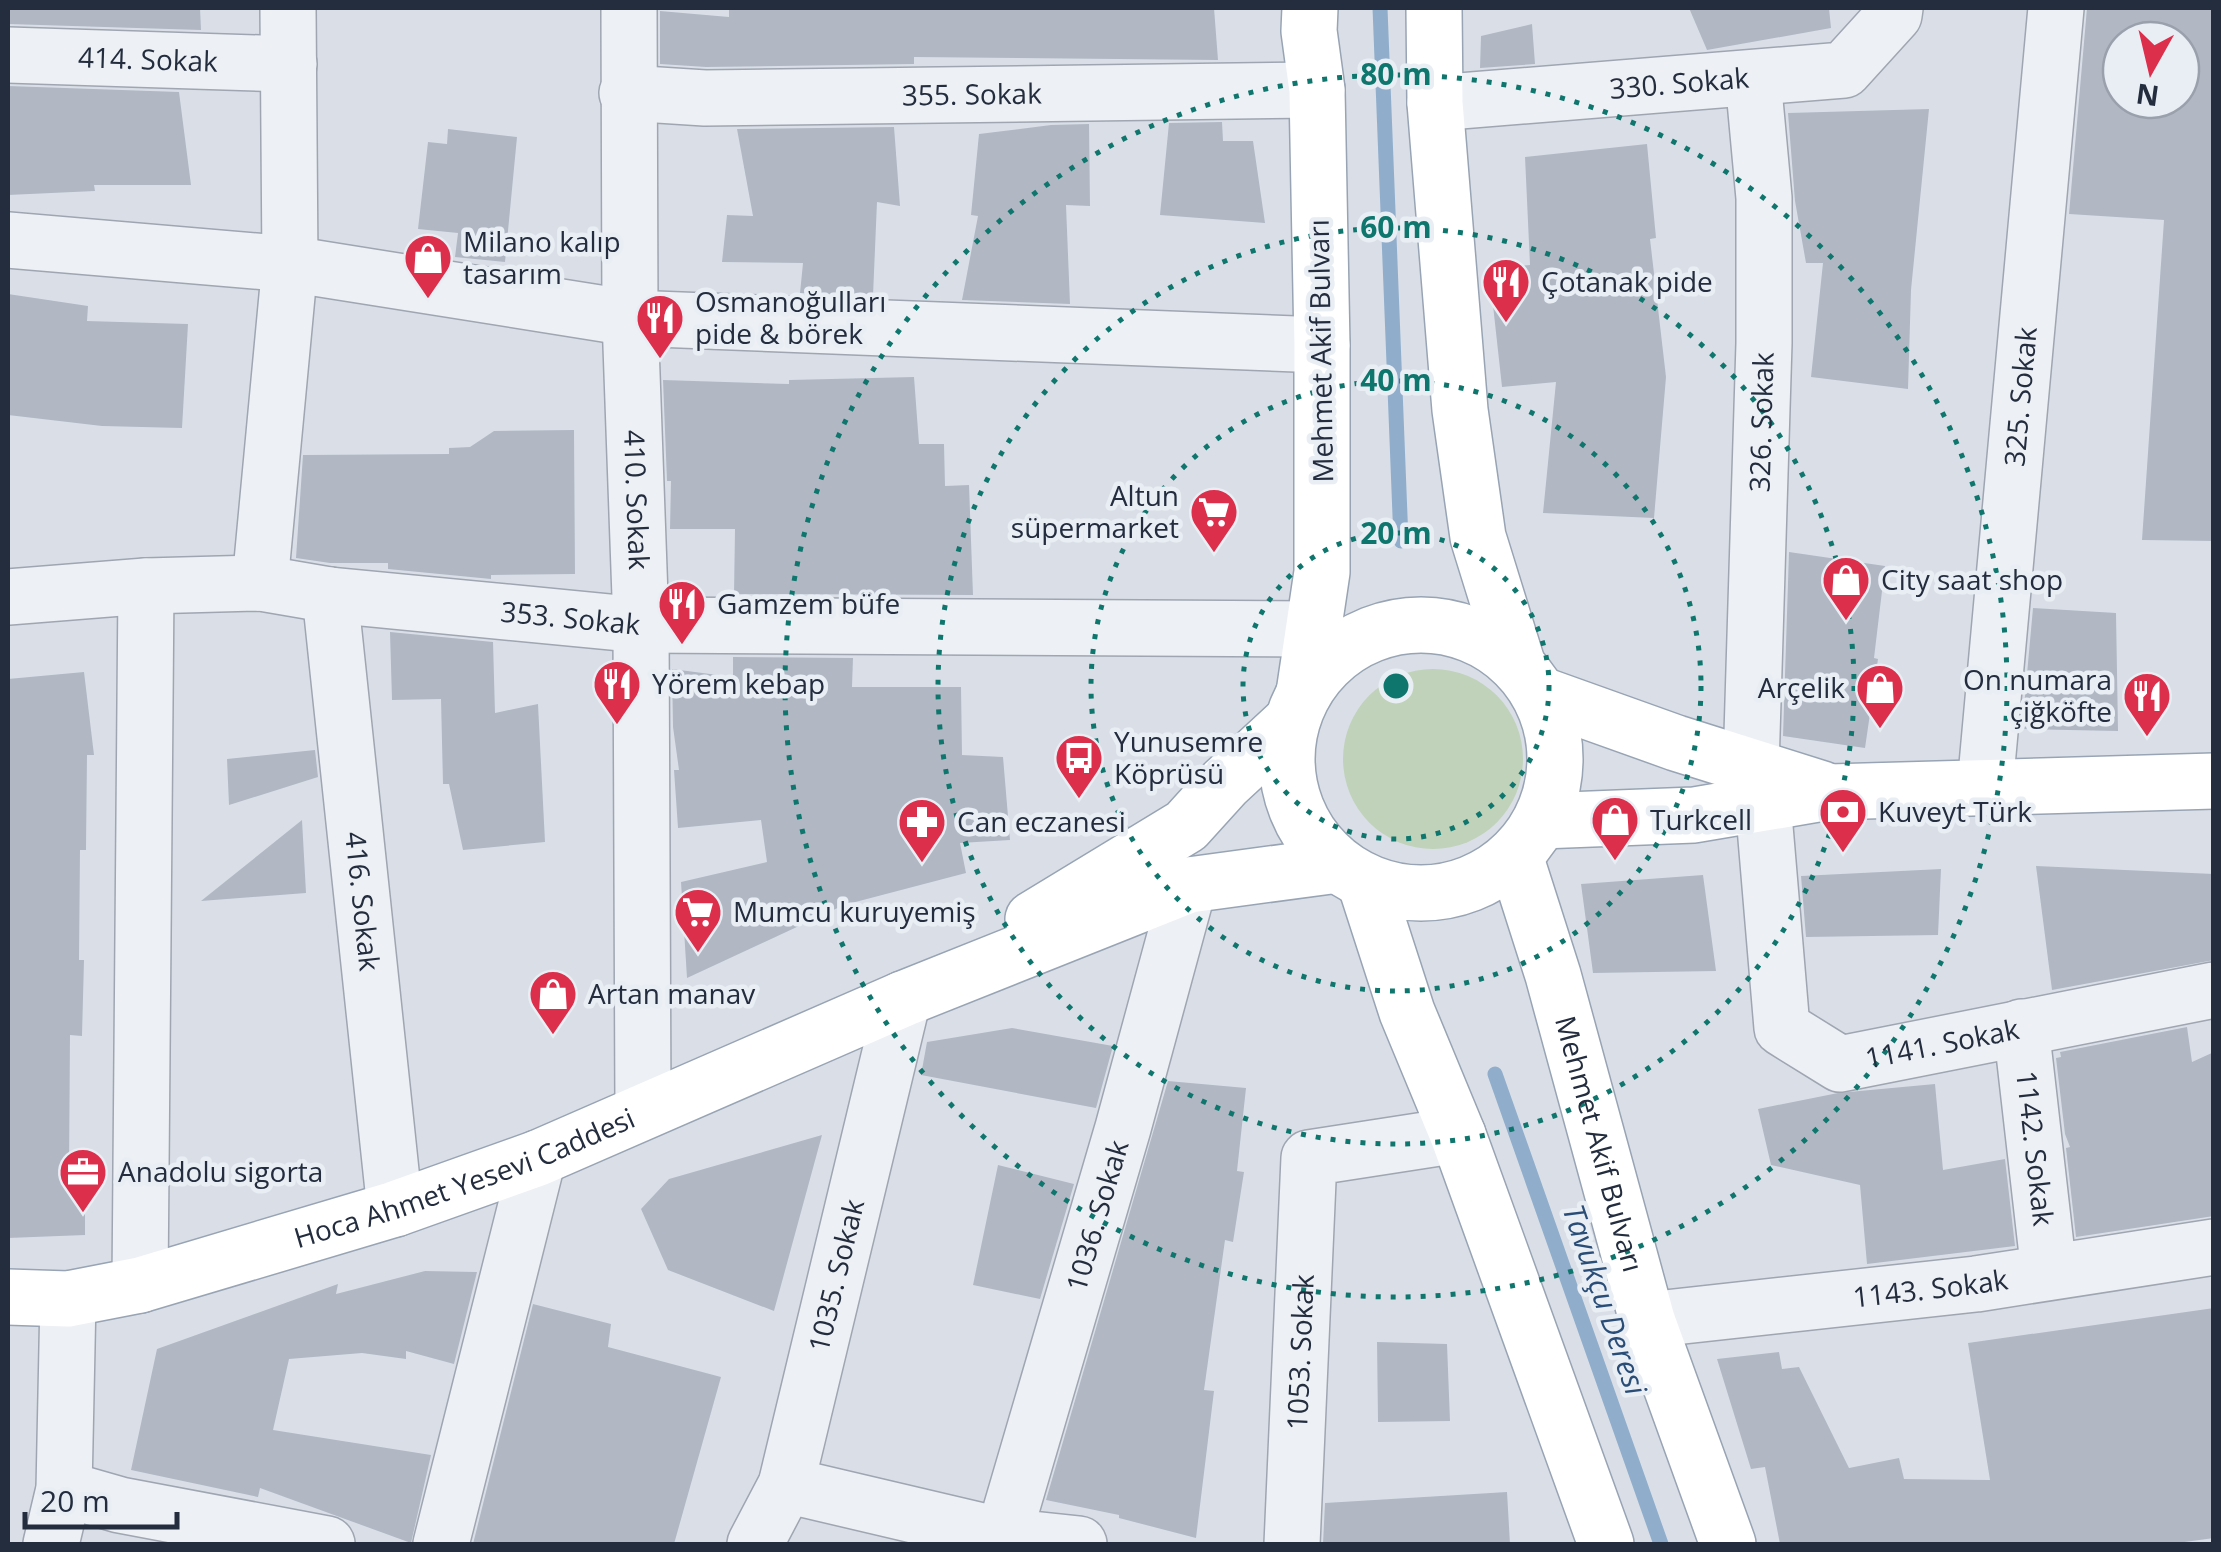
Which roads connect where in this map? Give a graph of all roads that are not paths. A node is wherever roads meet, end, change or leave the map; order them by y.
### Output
1 (288, 8) edge
2 (629, 8) edge
3 (1310, 8) edge
4 (1434, 8) edge
5 (1896, 8) edge
6 (2056, 8) edge
7 (8, 55) edge
8 (288, 64) junction
9 (1753, 79) junction
10 (1317, 90) junction
11 (627, 93) junction
12 (1435, 102) junction
13 (8, 240) edge
14 (290, 264) junction
15 (630, 318) junction
16 (1322, 346) junction
17 (260, 583) junction
18 (146, 586) junction
19 (330, 595) junction
20 (8, 597) edge
21 (641, 625) junction
22 (1316, 629) junction
23 (1528, 680) junction
24 (1298, 707) junction
25 (2214, 781) edge
26 (1757, 785) junction
27 (1985, 787) junction
28 (1528, 838) junction
29 (1351, 873) junction
30 (1189, 885) junction
31 (2214, 990) edge
32 (903, 999) junction
33 (2021, 1027) junction
34 (643, 1112) junction
35 (1458, 1135) junction
36 (538, 1158) junction
37 (395, 1208) junction
38 (2214, 1247) edge
39 (2050, 1272) junction
40 (140, 1285) junction
41 (8, 1298) edge
42 (68, 1299) junction
43 (1647, 1320) junction
44 (786, 1485) junction
45 (64, 1489) junction
46 (1002, 1540) edge
47 (52, 1544) edge
48 (327, 1544) edge
49 (442, 1544) edge
50 (754, 1544) edge
51 (1079, 1544) edge
52 (1292, 1544) edge
53 (1606, 1544) edge
54 (1728, 1544) edge

1 - 8 street
2 - 11 street, 410. Sokak
3 - 10 main road, Mehmet Akif Bulvarı
4 - 12 main road
5 - 9 street, 330. Sokak
6 - 27 street, 325. Sokak
7 - 8 street, 414. Sokak
8 - 14 street
9 - 12 street, 330. Sokak
9 - 26 street, 326. Sokak
10 - 11 street, 355. Sokak
10 - 16 main road, Mehmet Akif Bulvarı
11 - 15 street, 410. Sokak
12 - 23 main road
13 - 14 street
14 - 15 street
14 - 17 street
15 - 16 street
15 - 21 street, 410. Sokak
16 - 22 main road, Mehmet Akif Bulvarı
17 - 18 street, 353. Sokak
17 - 19 street, 353. Sokak
18 - 20 street, 353. Sokak
18 - 40 street
19 - 21 street, 353. Sokak
19 - 37 street, 416. Sokak
21 - 22 street, 353. Sokak
21 - 34 street, 410. Sokak
22 - 24 main road, Mehmet Akif Bulvarı
23 - 24 main road
23 - 26 main road
23 - 28 main road
24 - 29 main road
24 - 32 main road
25 - 27 main road
26 - 27 main road
26 - 28 main road
26 - 33 street, 1141. Sokak
28 - 29 main road
28 - 43 main road, Mehmet Akif Bulvarı
29 - 30 main road
29 - 35 main road
30 - 32 main road
30 - 46 street, 1036. Sokak
31 - 33 street, 1141. Sokak
32 - 34 main road, Hoca Ahmet Yesevi Caddesi
32 - 44 street, 1035. Sokak
33 - 39 street, 1142. Sokak
34 - 36 main road, Hoca Ahmet Yesevi Caddesi
35 - 52 street, 1053. Sokak
35 - 53 main road
36 - 37 main road, Hoca Ahmet Yesevi Caddesi
36 - 49 street
37 - 40 main road, Hoca Ahmet Yesevi Caddesi
38 - 39 street, 1143. Sokak
39 - 43 street, 1143. Sokak
40 - 42 main road, Hoca Ahmet Yesevi Caddesi
41 - 42 main road, Hoca Ahmet Yesevi Caddesi
42 - 45 street
43 - 54 main road, Mehmet Akif Bulvarı
44 - 46 street
44 - 50 street, 1035. Sokak
45 - 47 street
45 - 48 street
46 - 51 street

